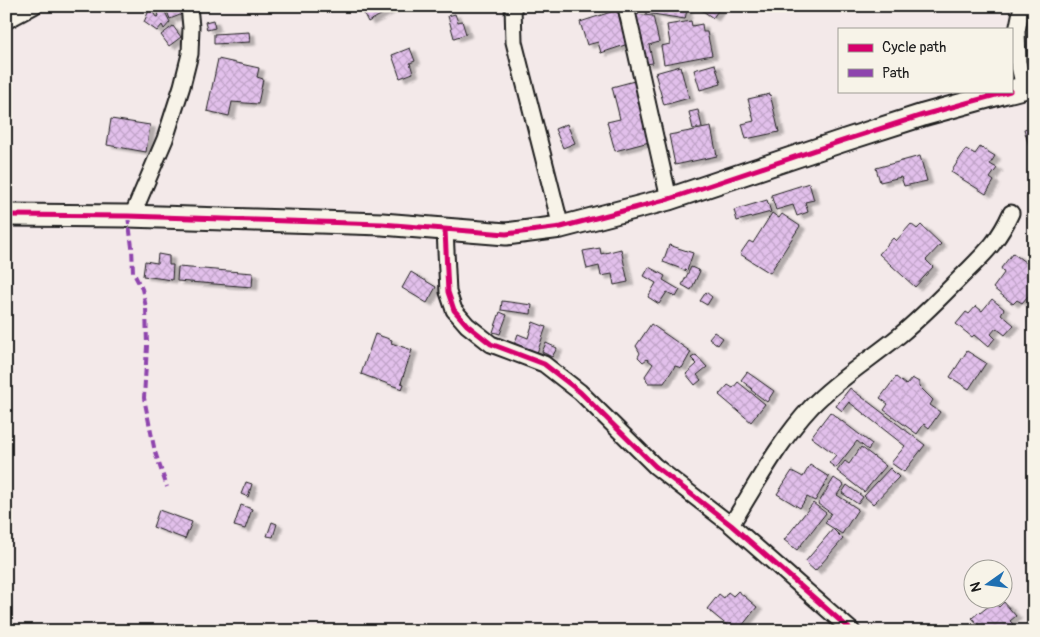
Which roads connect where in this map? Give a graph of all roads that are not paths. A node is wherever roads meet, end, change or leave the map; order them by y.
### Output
1 (34, 6) edge
2 (189, 6) edge
3 (513, 6) edge
4 (1022, 6) edge
5 (626, 7) edge
6 (6, 21) edge
7 (1020, 89) edge
8 (1010, 92) edge
9 (669, 199) junction
10 (1011, 213) dead end
11 (6, 215) edge
12 (132, 216) junction
13 (561, 226) junction
14 (445, 230) junction
15 (731, 525) junction
16 (852, 631) edge

1 - 6 street
2 - 12 street
3 - 13 street
4 - 7 street
5 - 9 street
8 - 9 street
9 - 13 street
10 - 15 street
11 - 12 street
12 - 14 street
13 - 14 street
14 - 15 street
15 - 16 street

